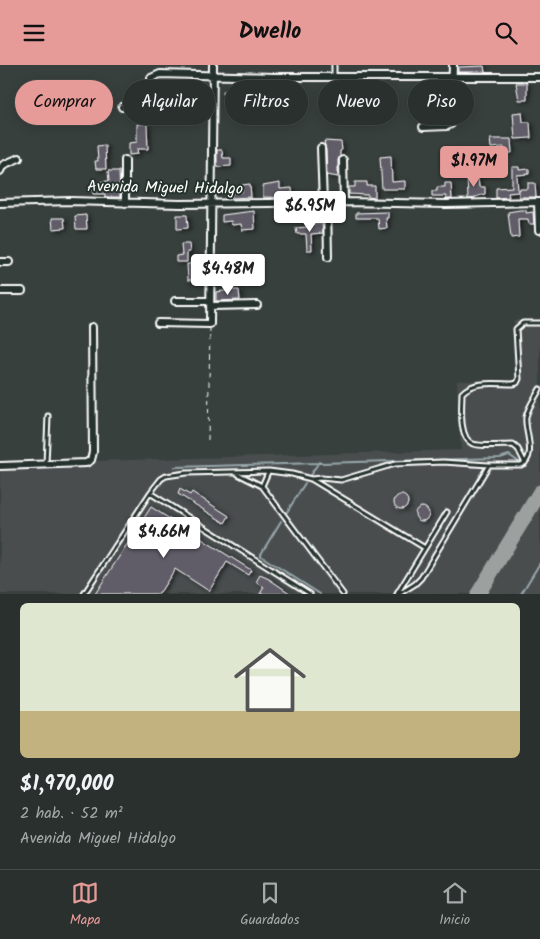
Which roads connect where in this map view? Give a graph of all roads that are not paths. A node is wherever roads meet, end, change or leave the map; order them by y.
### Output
1 (213, 65) edge
2 (334, 65) edge
3 (453, 65) edge
4 (213, 77) junction
5 (274, 77) junction
6 (334, 77) junction
7 (452, 77) junction
8 (540, 77) edge
9 (274, 80) edge
10 (122, 107) dead end
11 (423, 127) dead end
12 (321, 148) dead end
13 (19, 158) dead end
14 (125, 160) dead end
15 (343, 160) dead end
16 (0, 171) edge
17 (344, 202) junction
18 (539, 202) edge
19 (0, 203) edge
20 (125, 203) junction
21 (210, 203) junction
22 (325, 203) junction
23 (539, 230) edge
24 (328, 257) dead end
25 (0, 262) edge
26 (9, 262) dead end
27 (0, 291) edge
28 (22, 291) dead end
29 (175, 301) dead end
30 (210, 304) junction
31 (257, 305) dead end
32 (158, 323) dead end
33 (540, 323) edge
34 (92, 327) dead end
35 (540, 389) edge
36 (48, 416) dead end
37 (525, 463) junction
38 (46, 464) junction
39 (489, 465) junction
40 (0, 466) edge
41 (269, 471) junction
42 (236, 473) junction
43 (310, 479) junction
44 (262, 487) junction
45 (150, 493) junction
46 (447, 512) dead end
47 (425, 548) junction
48 (84, 594) edge
49 (310, 594) edge
50 (343, 594) edge
51 (398, 594) edge

1 - 4 street
2 - 6 lane
3 - 7 street
4 - 5 street
4 - 10 street
4 - 21 street
5 - 6 street
5 - 9 street
6 - 7 street
7 - 8 street
7 - 11 street
12 - 22 street
13 - 16 street
14 - 20 street
15 - 17 street
17 - 18 street, Avenida Miguel Hidalgo
17 - 22 street, Avenida Miguel Hidalgo
18 - 23 street
19 - 20 street, Avenida Miguel Hidalgo
20 - 21 street, Avenida Miguel Hidalgo
21 - 22 street, Avenida Miguel Hidalgo
21 - 30 street
22 - 24 street
25 - 26 street
27 - 28 street
29 - 30 street
30 - 31 street
30 - 32 street
33 - 37 lane
34 - 38 street
35 - 37 lane
36 - 38 lane
37 - 39 lane
38 - 40 street
39 - 43 lane
39 - 51 lane
41 - 42 lane
41 - 43 lane
41 - 44 lane
42 - 44 lane
42 - 45 lane
43 - 47 lane
44 - 50 lane
45 - 48 lane
45 - 49 lane
46 - 47 lane
47 - 51 lane

